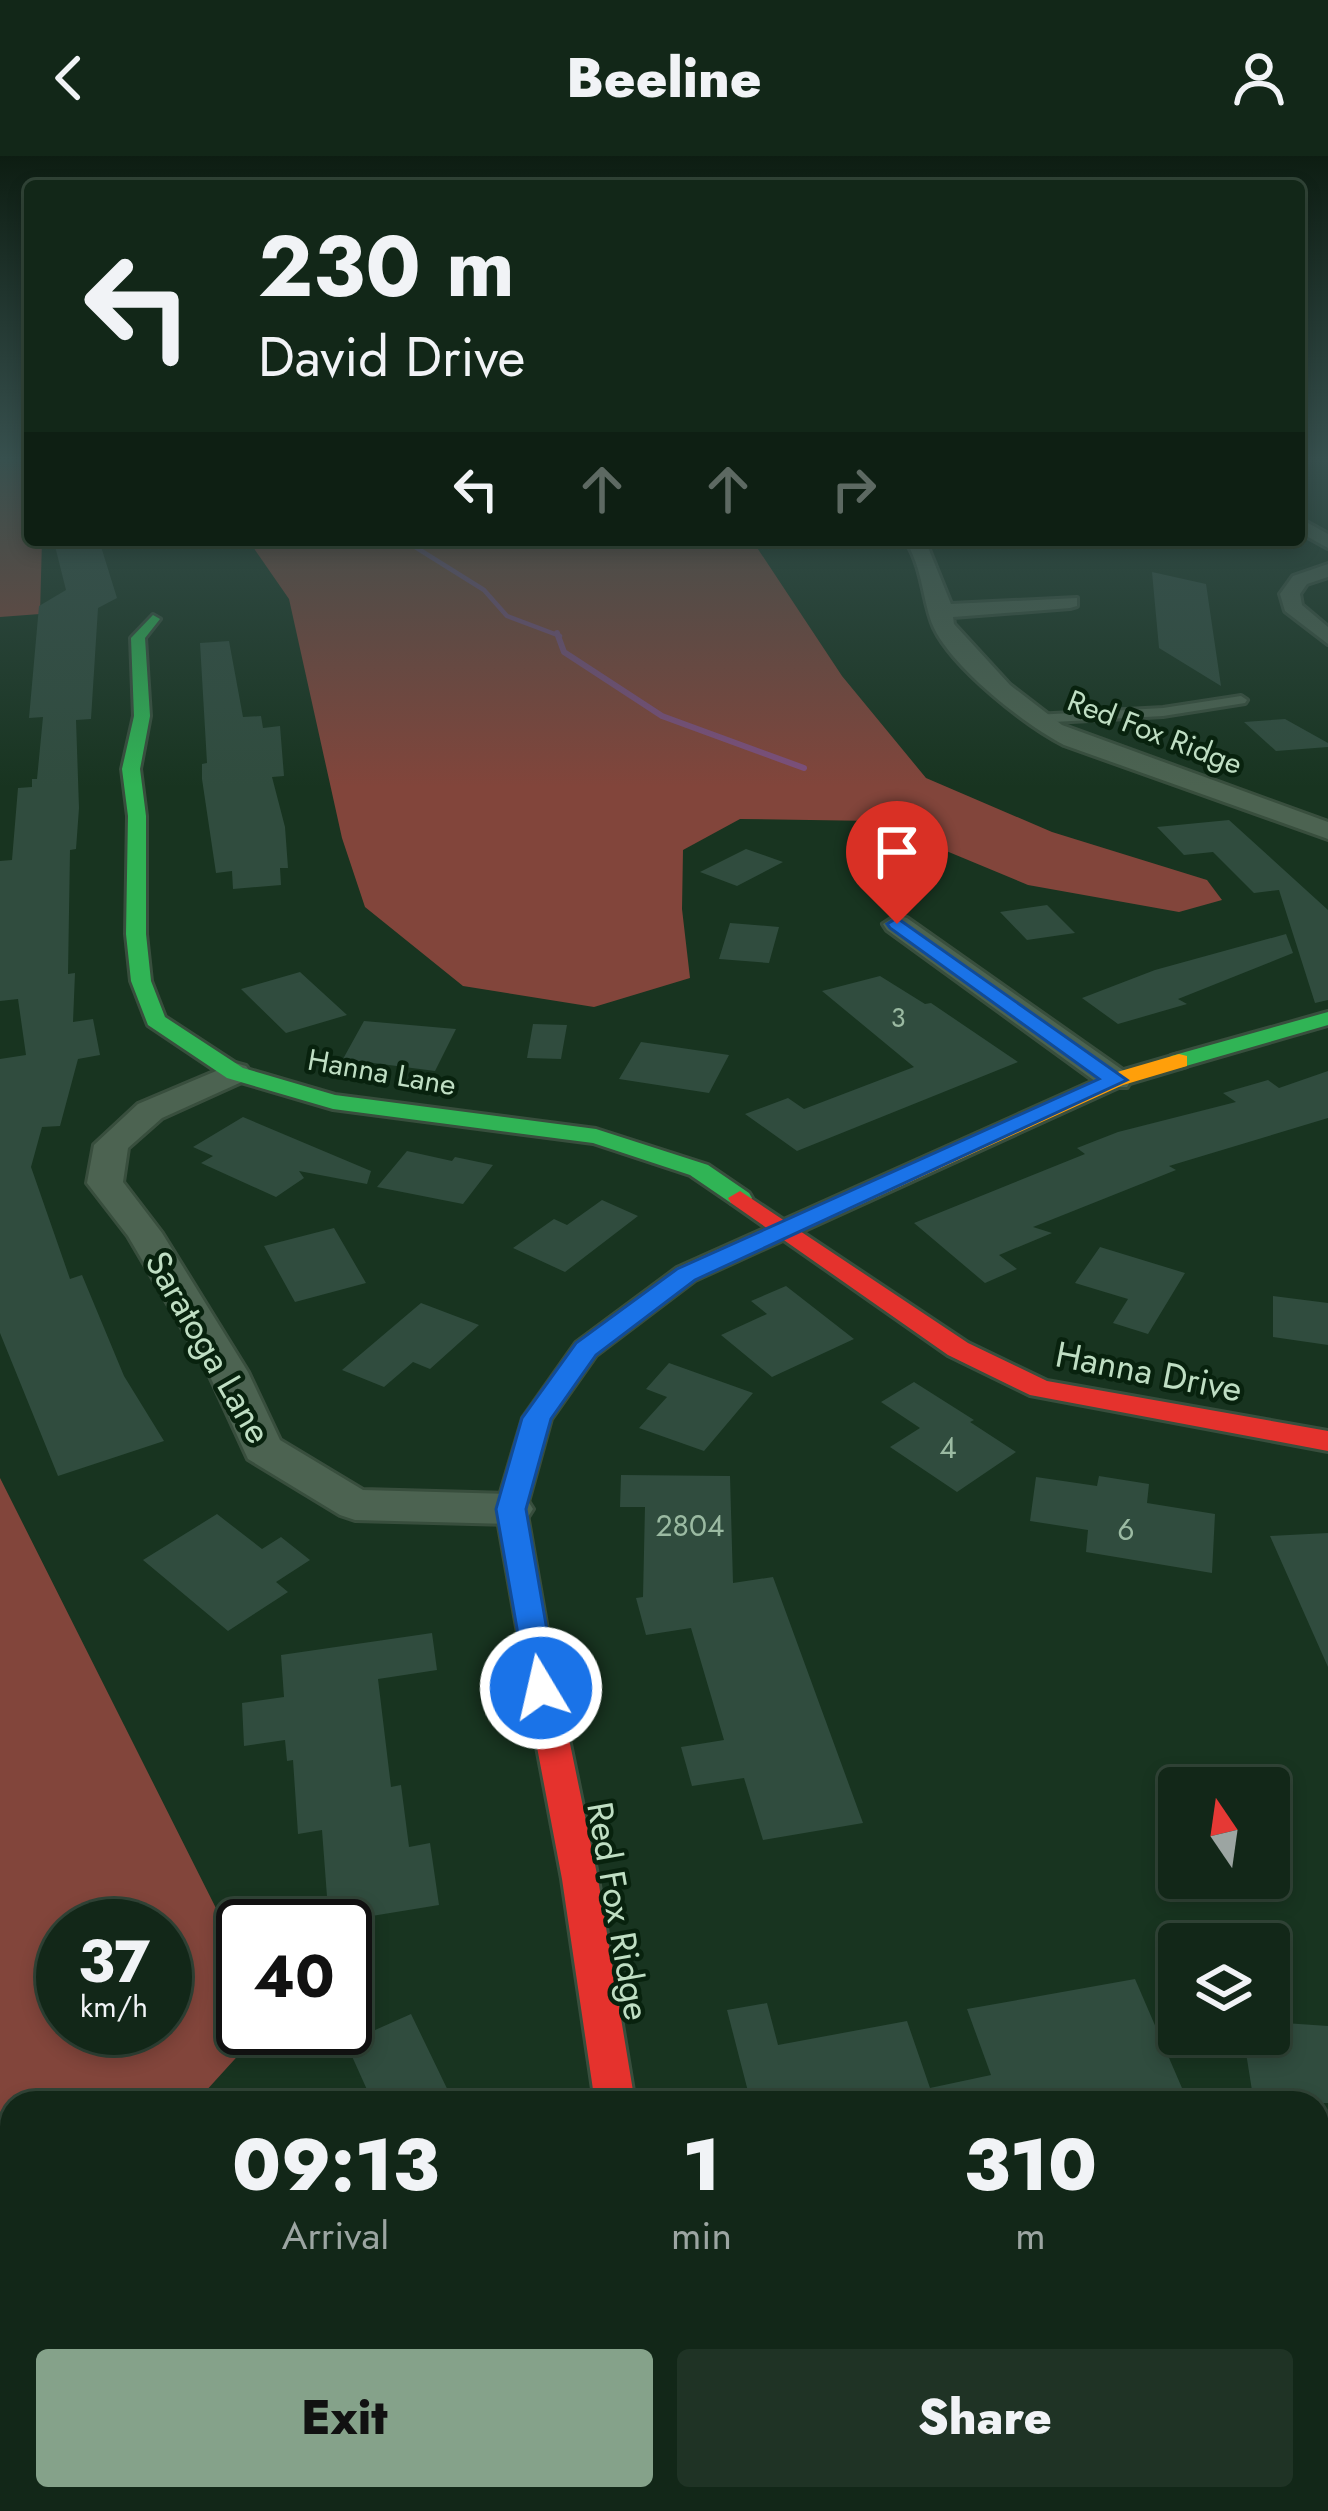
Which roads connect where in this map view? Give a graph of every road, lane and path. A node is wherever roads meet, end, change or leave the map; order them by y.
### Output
1 (927, 567) edge
2 (1328, 570) edge
3 (1070, 602) dead end
4 (945, 611) junction
5 (153, 619) dead end
6 (1328, 638) edge
7 (1241, 700) dead end
8 (1035, 719) junction
9 (1323, 826) edge
10 (897, 924) dead end
11 (1328, 1018) edge
12 (236, 1072) junction
13 (1115, 1080) junction
14 (786, 1228) junction
15 (1328, 1442) edge
16 (511, 1509) junction
17 (613, 2091) edge

1 - 4 street, Red Fox Ridge
2 - 6 street
3 - 4 street
4 - 8 street, Red Fox Ridge
5 - 12 street, Hanna Lane
7 - 8 lane
8 - 9 street, Red Fox Ridge
10 - 13 street
11 - 13 street, Red Fox Ridge
12 - 14 street, Hanna Lane
12 - 16 street, Saratoga Lane
13 - 14 street, Red Fox Ridge
14 - 15 street, Hanna Drive
14 - 16 street, Red Fox Ridge
16 - 17 street, Red Fox Ridge

